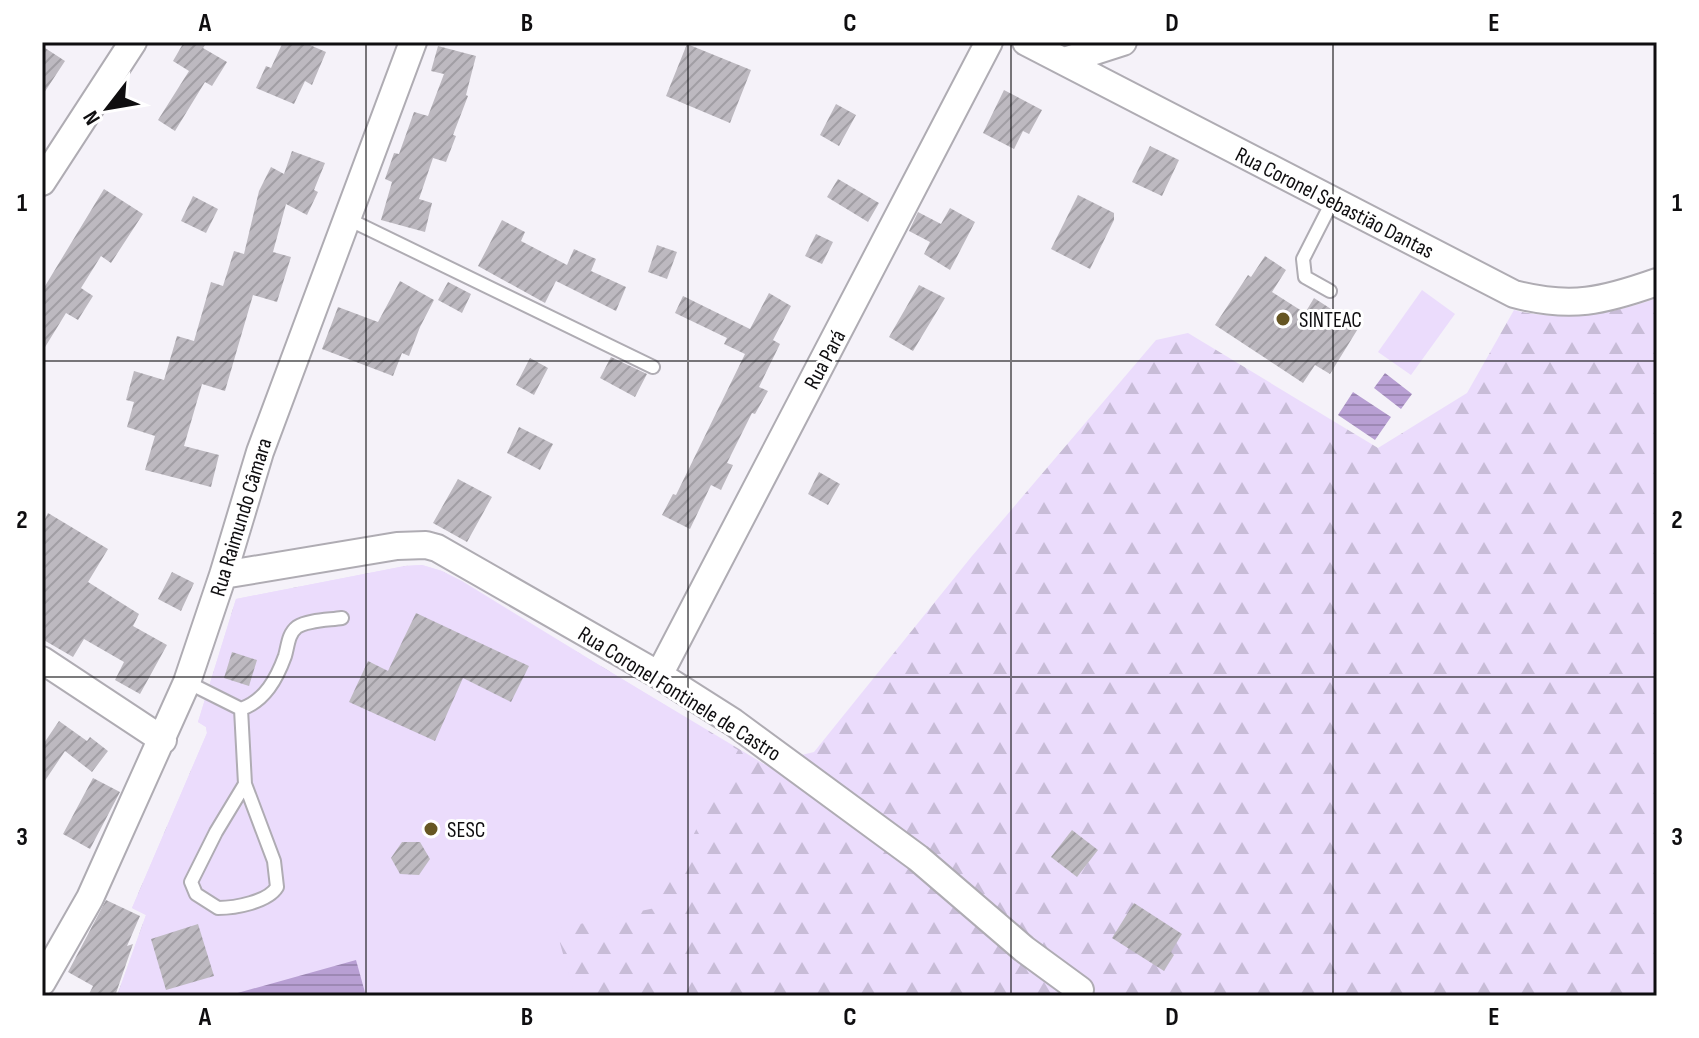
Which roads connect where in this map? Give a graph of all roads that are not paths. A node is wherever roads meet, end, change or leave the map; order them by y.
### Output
1 (133, 42) edge
2 (413, 42) edge
3 (989, 42) edge
4 (1026, 42) edge
5 (1123, 42) edge
6 (1064, 61) junction
7 (42, 182) edge
8 (1333, 200) junction
9 (346, 218) junction
10 (1657, 282) edge
11 (1330, 291) dead end
12 (653, 367) dead end
13 (223, 575) junction
14 (342, 618) dead end
15 (42, 660) edge
16 (659, 675) junction
17 (187, 682) junction
18 (241, 709) junction
19 (163, 740) junction
20 (245, 784) junction
21 (42, 982) edge
22 (1080, 990) dead end

1 - 7 street
2 - 9 street, Rua Raimundo Câmara
3 - 16 street, Rua Pará
4 - 6 street, Rua Coronel Sebastião Dantas
5 - 6 street
6 - 8 street, Rua Coronel Sebastião Dantas
8 - 10 street, Rua Coronel Sebastião Dantas
8 - 11 lane
9 - 12 lane
9 - 13 street, Rua Raimundo Câmara
13 - 16 street, Rua Coronel Fontinele de Castro
13 - 17 street, Rua Raimundo Câmara
14 - 18 lane
15 - 19 street
16 - 22 street, Rua Coronel Fontinele de Castro
17 - 18 lane
17 - 19 street, Rua Raimundo Câmara
18 - 20 lane
19 - 21 street, Rua Raimundo Câmara
20 - 20 lane

